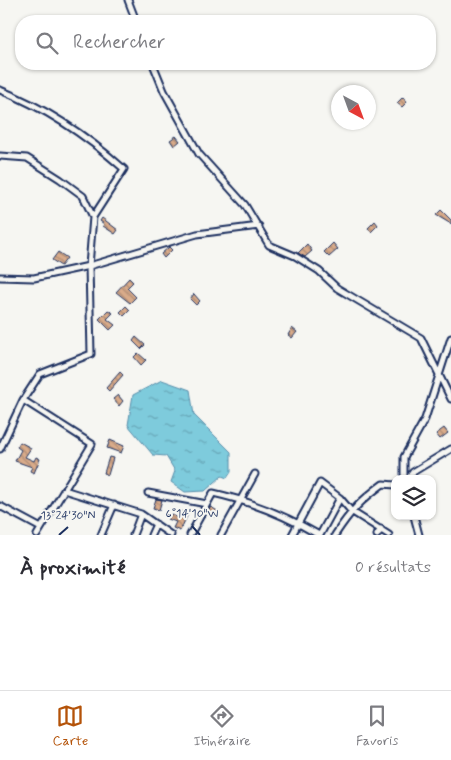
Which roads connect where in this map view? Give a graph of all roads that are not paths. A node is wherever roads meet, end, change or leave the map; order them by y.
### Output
1 (128, 0) edge
2 (134, 15) edge
3 (156, 70) edge
4 (0, 90) edge
5 (0, 156) edge
6 (93, 217) junction
7 (259, 226) junction
8 (89, 266) junction
9 (0, 277) edge
10 (451, 338) edge
11 (439, 376) junction
12 (451, 399) edge
13 (23, 400) junction
14 (0, 449) edge
15 (451, 449) edge
16 (255, 474) dead end
17 (404, 475) edge
18 (410, 475) edge
19 (391, 485) edge
20 (64, 490) junction
21 (148, 493) dead end
22 (340, 498) junction
23 (241, 499) junction
24 (207, 504) junction
25 (114, 505) junction
26 (0, 506) edge
27 (351, 511) junction
28 (141, 514) junction
29 (415, 520) edge
30 (299, 523) junction
31 (156, 524) junction
32 (42, 528) junction
33 (381, 529) junction
34 (37, 535) edge
35 (101, 535) edge
36 (133, 535) edge
37 (151, 535) edge
38 (171, 535) edge
39 (190, 535) edge
40 (222, 535) edge
41 (292, 535) edge
42 (320, 535) edge
43 (335, 535) edge
44 (377, 535) edge
45 (389, 535) edge
46 (419, 535) edge

1 - 2 street
3 - 7 street
4 - 6 street
5 - 6 street
6 - 8 street
7 - 8 street
7 - 11 street
8 - 9 street
8 - 13 street
10 - 11 street
11 - 12 street
11 - 17 street
13 - 14 street
13 - 20 street
15 - 18 street
16 - 23 street
19 - 27 street
20 - 25 street
20 - 32 street
21 - 24 street
22 - 27 street
22 - 30 street
22 - 42 street
23 - 24 street
23 - 30 street
23 - 40 street
24 - 39 street
25 - 28 street
25 - 35 street
26 - 32 street
27 - 33 street
27 - 43 street
28 - 31 street
28 - 36 street
29 - 46 street
30 - 41 street
30 - 42 street
31 - 37 street
31 - 38 street
32 - 34 street
33 - 44 street
33 - 45 street

